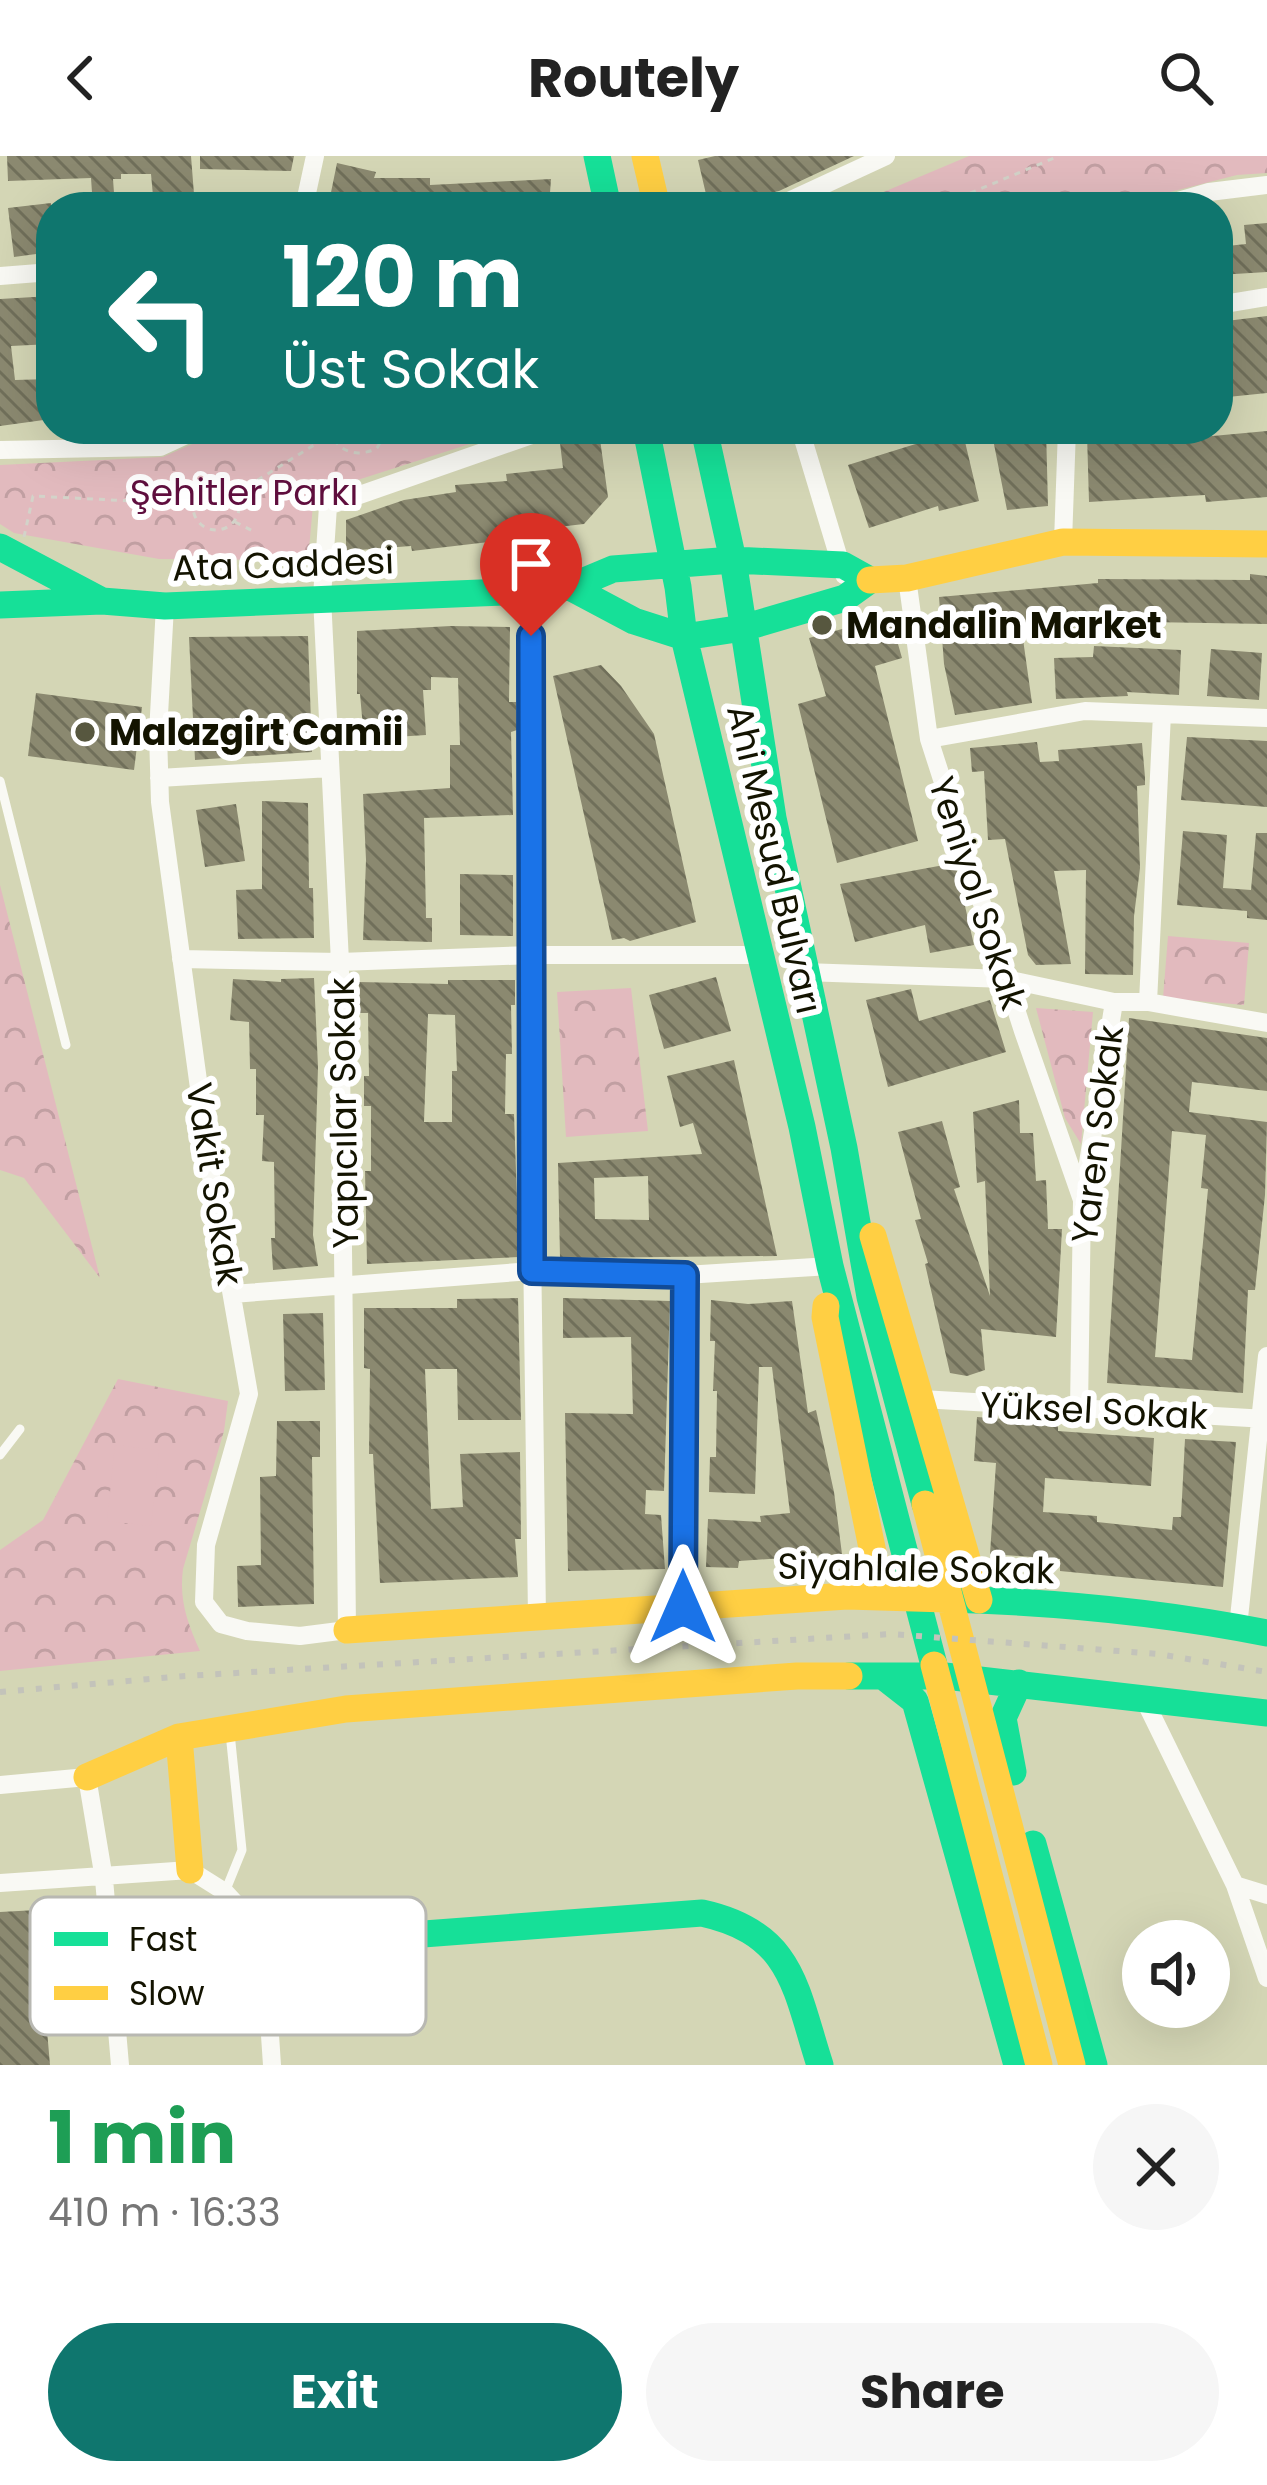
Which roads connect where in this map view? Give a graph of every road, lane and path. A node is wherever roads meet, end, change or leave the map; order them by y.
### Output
1 (314, 156) edge
2 (597, 156) edge
3 (886, 156) edge
4 (1059, 156) edge
5 (648, 157) edge
6 (1267, 185) edge
7 (307, 192) edge
8 (605, 192) edge
9 (654, 192) edge
10 (808, 192) edge
11 (973, 192) edge
12 (1206, 192) edge
13 (36, 273) edge
14 (0, 276) edge
15 (1267, 297) edge
16 (1233, 303) edge
17 (166, 444) edge
18 (312, 444) edge
19 (338, 444) edge
20 (379, 444) edge
21 (506, 444) edge
22 (649, 444) edge
23 (707, 444) edge
24 (805, 444) edge
25 (1066, 444) edge
26 (0, 450) edge
27 (235, 494) junction
28 (193, 504) junction
29 (233, 522) junction
30 (255, 532) dead end
31 (1063, 542) junction
32 (1267, 544) edge
33 (9, 554) edge
34 (733, 560) junction
35 (674, 564) junction
36 (843, 565) junction
37 (907, 578) junction
38 (870, 580) junction
39 (570, 587) junction
40 (531, 591) junction
41 (322, 597) junction
42 (845, 598) junction
43 (102, 602) junction
44 (0, 605) edge
45 (165, 606) junction
46 (742, 628) junction
47 (684, 637) junction
48 (1162, 714) junction
49 (1267, 718) edge
50 (929, 739) junction
51 (331, 768) junction
52 (160, 778) junction
53 (0, 781) edge
54 (532, 955) junction
55 (760, 955) junction
56 (181, 959) junction
57 (340, 962) junction
58 (804, 972) junction
59 (1006, 979) junction
60 (1114, 1002) junction
61 (1148, 1002) junction
62 (1267, 1023) edge
63 (66, 1045) dead end
64 (844, 1148) junction
65 (1082, 1200) junction
66 (830, 1266) junction
67 (532, 1271) junction
68 (685, 1275) junction
69 (345, 1287) junction
70 (232, 1294) junction
71 (1267, 1356) edge
72 (921, 1400) junction
73 (1079, 1410) junction
74 (1262, 1418) edge
75 (20, 1429) dead end
76 (0, 1455) edge
77 (945, 1495) junction
78 (865, 1516) junction
79 (882, 1597) junction
80 (979, 1600) junction
81 (683, 1607) junction
82 (537, 1617) junction
83 (1238, 1627) junction
84 (347, 1630) junction
85 (1267, 1633) edge
86 (883, 1676) junction
87 (1019, 1683) junction
88 (1143, 1697) junction
89 (1267, 1713) edge
90 (229, 1729) junction
91 (179, 1737) junction
92 (1007, 1750) junction
93 (87, 1777) junction
94 (0, 1785) edge
95 (941, 1792) junction
96 (190, 1870) junction
97 (104, 1879) junction
98 (0, 1883) edge
99 (1234, 1886) junction
100 (225, 1892) junction
101 (1267, 1895) edge
102 (106, 1897) edge
103 (230, 1897) edge
104 (426, 1934) edge
105 (1267, 1978) edge
106 (117, 2035) edge
107 (270, 2035) edge
108 (120, 2065) edge
109 (272, 2065) edge
110 (820, 2065) edge
111 (1017, 2065) edge
112 (1039, 2065) edge
113 (1072, 2065) edge
114 (1094, 2065) edge

1 - 7 street
2 - 8 main road
3 - 10 street
4 - 11 path
5 - 9 main road
6 - 12 street
13 - 14 street
15 - 16 street
17 - 26 street
18 - 27 path
19 - 20 path
21 - 41 street, Yapıcılar Sokak
22 - 35 main road, Ahi Mesud Bulvarı
23 - 34 main road, Ahi Mesud Bulvarı
24 - 36 street
25 - 31 street
27 - 28 path
27 - 29 path
28 - 29 path
28 - 33 path
29 - 30 path
31 - 32 main road
31 - 37 main road
33 - 43 main road
34 - 35 main road, Ata Caddesi
34 - 36 main road, Ata Caddesi
34 - 46 main road, Ahi Mesud Bulvarı
35 - 39 main road, Ata Caddesi
35 - 47 main road, Ahi Mesud Bulvarı
36 - 38 main road
36 - 42 street
37 - 38 main road
37 - 50 street, Yeniyol Sokak
38 - 42 main road
39 - 40 main road, Ata Caddesi
39 - 47 main road
40 - 41 main road, Ata Caddesi
40 - 54 street
41 - 45 main road, Ata Caddesi
41 - 51 street, Yapıcılar Sokak
42 - 46 main road
43 - 44 main road, Ata Caddesi
43 - 45 main road, Ata Caddesi
45 - 52 street, Vakit Sokak
46 - 47 main road
46 - 58 main road, Ahi Mesud Bulvarı
47 - 55 main road, Ahi Mesud Bulvarı
48 - 49 street
48 - 50 street
48 - 61 street, Yaren Sokak
50 - 59 street, Yeniyol Sokak
51 - 52 street
51 - 57 street, Yapıcılar Sokak
52 - 56 street, Vakit Sokak
53 - 63 lane
54 - 55 street
54 - 57 street
54 - 67 street
55 - 66 main road, Ahi Mesud Bulvarı
56 - 57 street
56 - 70 street, Vakit Sokak
57 - 69 street, Yapıcılar Sokak
58 - 59 street
58 - 64 main road, Ahi Mesud Bulvarı
59 - 60 street
59 - 65 street, Yeniyol Sokak
60 - 61 street
60 - 65 street, Yaren Sokak
61 - 62 street
64 - 72 main road
64 - 113 main road, Ahi Mesud Bulvarı
65 - 73 street, Yaren Sokak
66 - 68 street
66 - 78 main road
66 - 112 main road, Ahi Mesud Bulvarı
67 - 68 street
67 - 69 street
67 - 82 street
68 - 81 street
69 - 70 street
69 - 84 street, Yapıcılar Sokak
70 - 84 street, Vakit Sokak
71 - 74 street
72 - 73 street, Yüksel Sokak
72 - 77 main road
73 - 74 street, Yüksel Sokak
74 - 83 street
75 - 76 lane
77 - 78 main road
77 - 80 main road
78 - 79 main road
79 - 80 main road, Siyahlale Sokak
79 - 81 main road, Siyahlale Sokak
80 - 83 main road, Siyahlale Sokak
81 - 82 main road, Siyahlale Sokak
82 - 84 main road, Siyahlale Sokak
83 - 85 main road, Siyahlale Sokak
86 - 87 main road
86 - 90 main road
86 - 95 main road
87 - 88 main road
87 - 92 main road
88 - 89 main road
88 - 99 street
90 - 91 main road
90 - 100 lane
91 - 93 main road
91 - 96 main road
92 - 95 main road
92 - 114 main road
93 - 94 street
93 - 97 street
95 - 111 main road
96 - 97 street
96 - 100 street
97 - 98 street
97 - 102 street
99 - 101 street
99 - 105 street
100 - 103 street
104 - 110 main road
106 - 108 street
107 - 109 street

